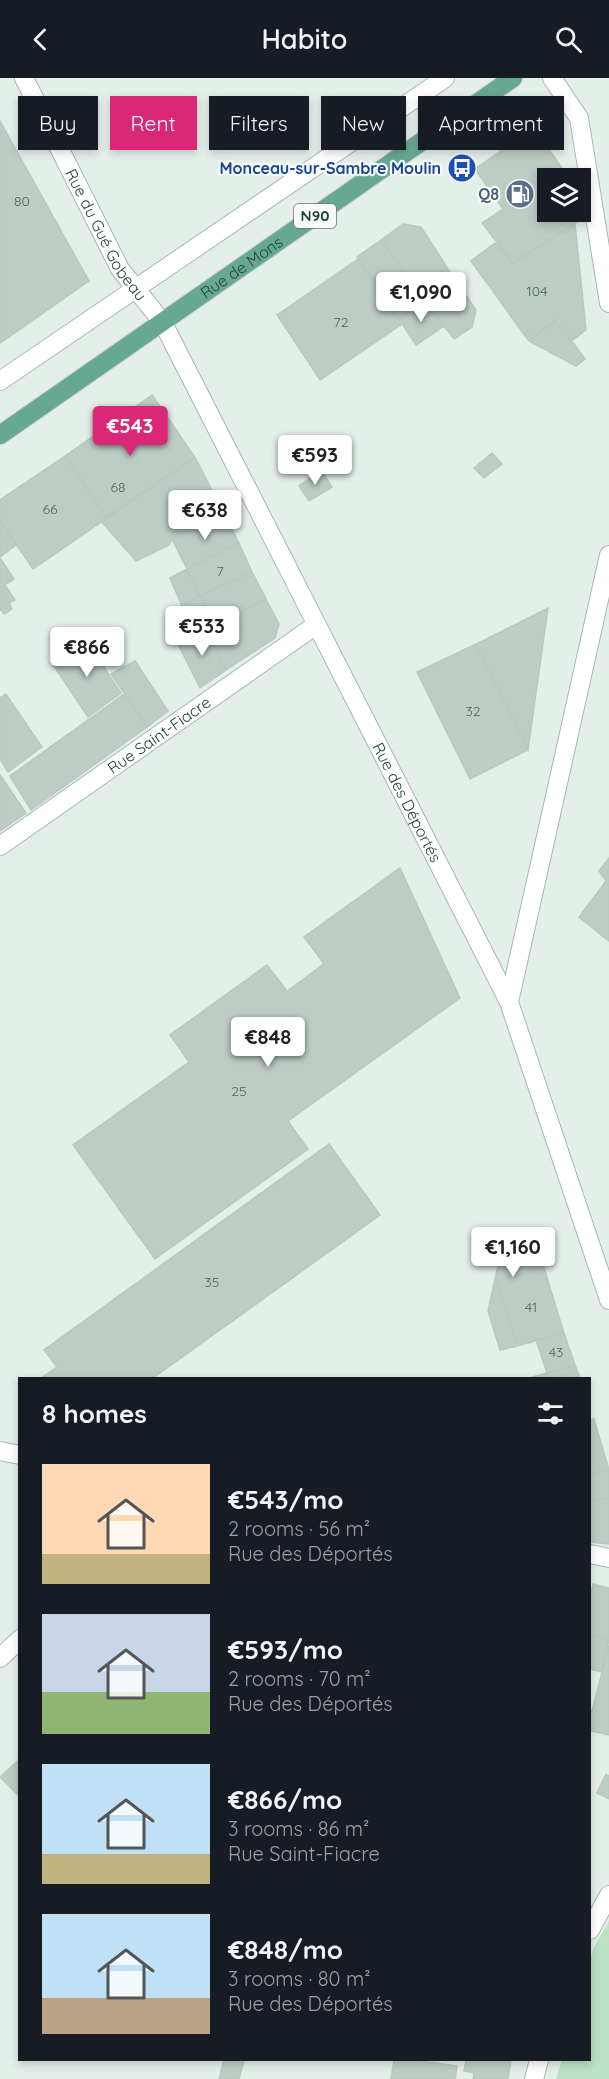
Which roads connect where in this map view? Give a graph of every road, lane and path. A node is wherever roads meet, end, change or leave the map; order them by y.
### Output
1 (24, 78) edge
2 (445, 78) edge
3 (513, 78) edge
4 (552, 78) edge
5 (135, 290) junction
6 (609, 303) edge
7 (163, 323) junction
8 (0, 381) edge
9 (0, 435) edge
10 (609, 555) edge
11 (316, 625) junction
12 (0, 846) edge
13 (509, 1002) junction
14 (609, 1300) edge
15 (0, 1451) edge
16 (18, 1455) edge
17 (591, 1554) edge
18 (609, 1558) edge
19 (18, 1641) edge
20 (0, 1658) edge
21 (609, 1895) edge
22 (591, 1928) edge
23 (539, 2061) edge
24 (534, 2079) edge

1 - 5 street, Rue du Gué Gobeau
2 - 5 street
3 - 7 main road, Rue de Mons / N90
4 - 6 street
5 - 7 street, Rue du Gué Gobeau
5 - 8 street
7 - 9 main road, Rue de Mons / N90
7 - 11 street, Rue des Déportés
10 - 13 street
11 - 12 street, Rue Saint-Fiacre
11 - 13 street, Rue des Déportés
13 - 14 street, Rue des Déportés
15 - 16 street
17 - 18 street
19 - 20 street
21 - 22 street
23 - 24 street

